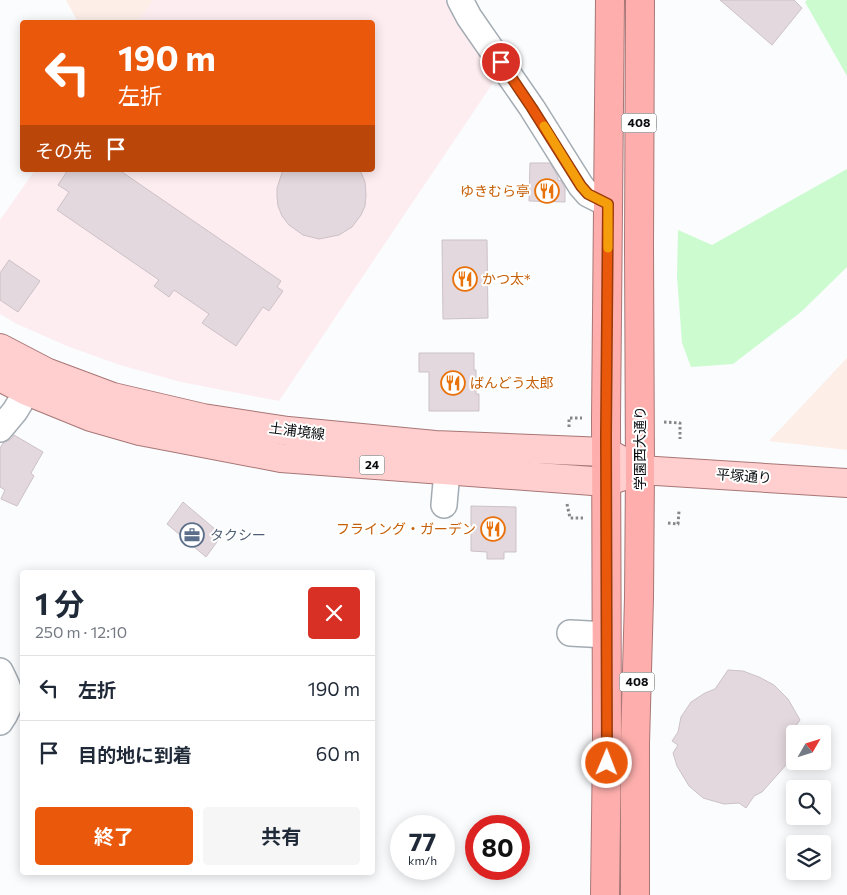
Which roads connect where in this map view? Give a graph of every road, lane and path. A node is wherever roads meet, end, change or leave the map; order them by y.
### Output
1 (460, 0) edge
2 (610, 0) edge
3 (640, 0) edge
4 (608, 204) junction
5 (0, 348) edge
6 (0, 377) edge
7 (27, 391) junction
8 (582, 418) dead end
9 (664, 422) dead end
10 (0, 429) edge
11 (570, 433) dead end
12 (680, 439) dead end
13 (606, 452) junction
14 (640, 470) junction
15 (447, 471) junction
16 (606, 482) junction
17 (847, 483) edge
18 (567, 504) dead end
19 (444, 505) dead end
20 (679, 511) dead end
21 (584, 518) dead end
22 (668, 523) dead end
23 (570, 634) dead end
24 (607, 635) junction
25 (5, 681) edge
26 (0, 722) edge
27 (605, 895) edge
28 (635, 895) edge

1 - 4 street
2 - 4 highway, 408
3 - 14 highway, 学園西大通り / 408
4 - 13 highway, 408
5 - 13 main road, 土浦境線 / 24
6 - 7 main road, 土浦境線 / 24
7 - 10 street
7 - 15 main road, 土浦境線 / 24
8 - 11 path
9 - 12 path
13 - 14 main road, 平塚通り / 24
13 - 16 highway, 408
14 - 16 main road, 平塚通り / 24
14 - 17 main road, 平塚通り / 24
14 - 28 highway, 学園西大通り / 408
15 - 16 main road, 土浦境線 / 24
15 - 19 street
16 - 24 highway, 408
18 - 21 path
20 - 22 path
23 - 24 street
24 - 27 highway, 408
25 - 26 street

